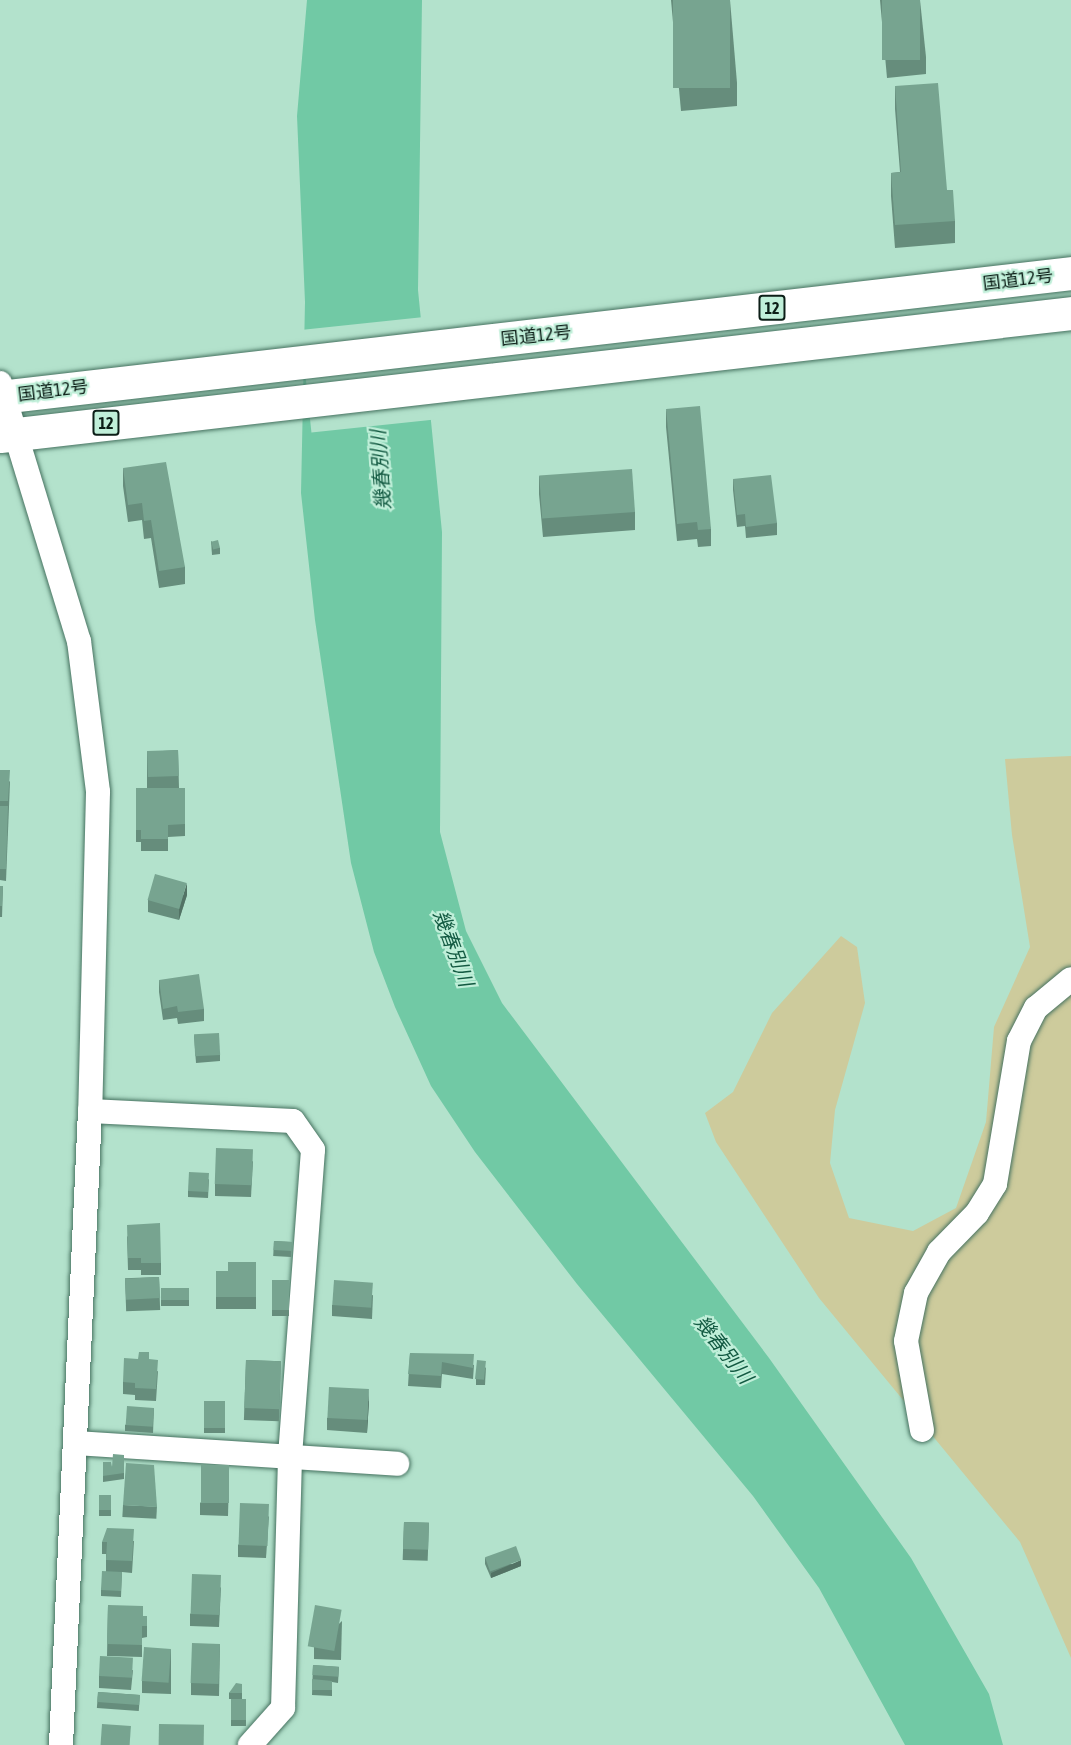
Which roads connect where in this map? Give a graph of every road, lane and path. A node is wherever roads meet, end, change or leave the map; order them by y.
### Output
1 (1071, 273) edge
2 (1071, 313) edge
3 (1, 392) edge
4 (7, 435) edge
5 (1071, 979) edge
6 (90, 1112) junction
7 (922, 1430) dead end
8 (76, 1443) junction
9 (290, 1458) junction
10 (397, 1464) dead end
11 (61, 1745) edge
12 (250, 1745) edge

1 - 3 highway, 国道12号 / 12
2 - 4 highway, 12
3 - 4 street
4 - 6 street
5 - 7 street
6 - 8 street
6 - 9 street
8 - 9 street
8 - 11 street
9 - 10 street
9 - 12 street

